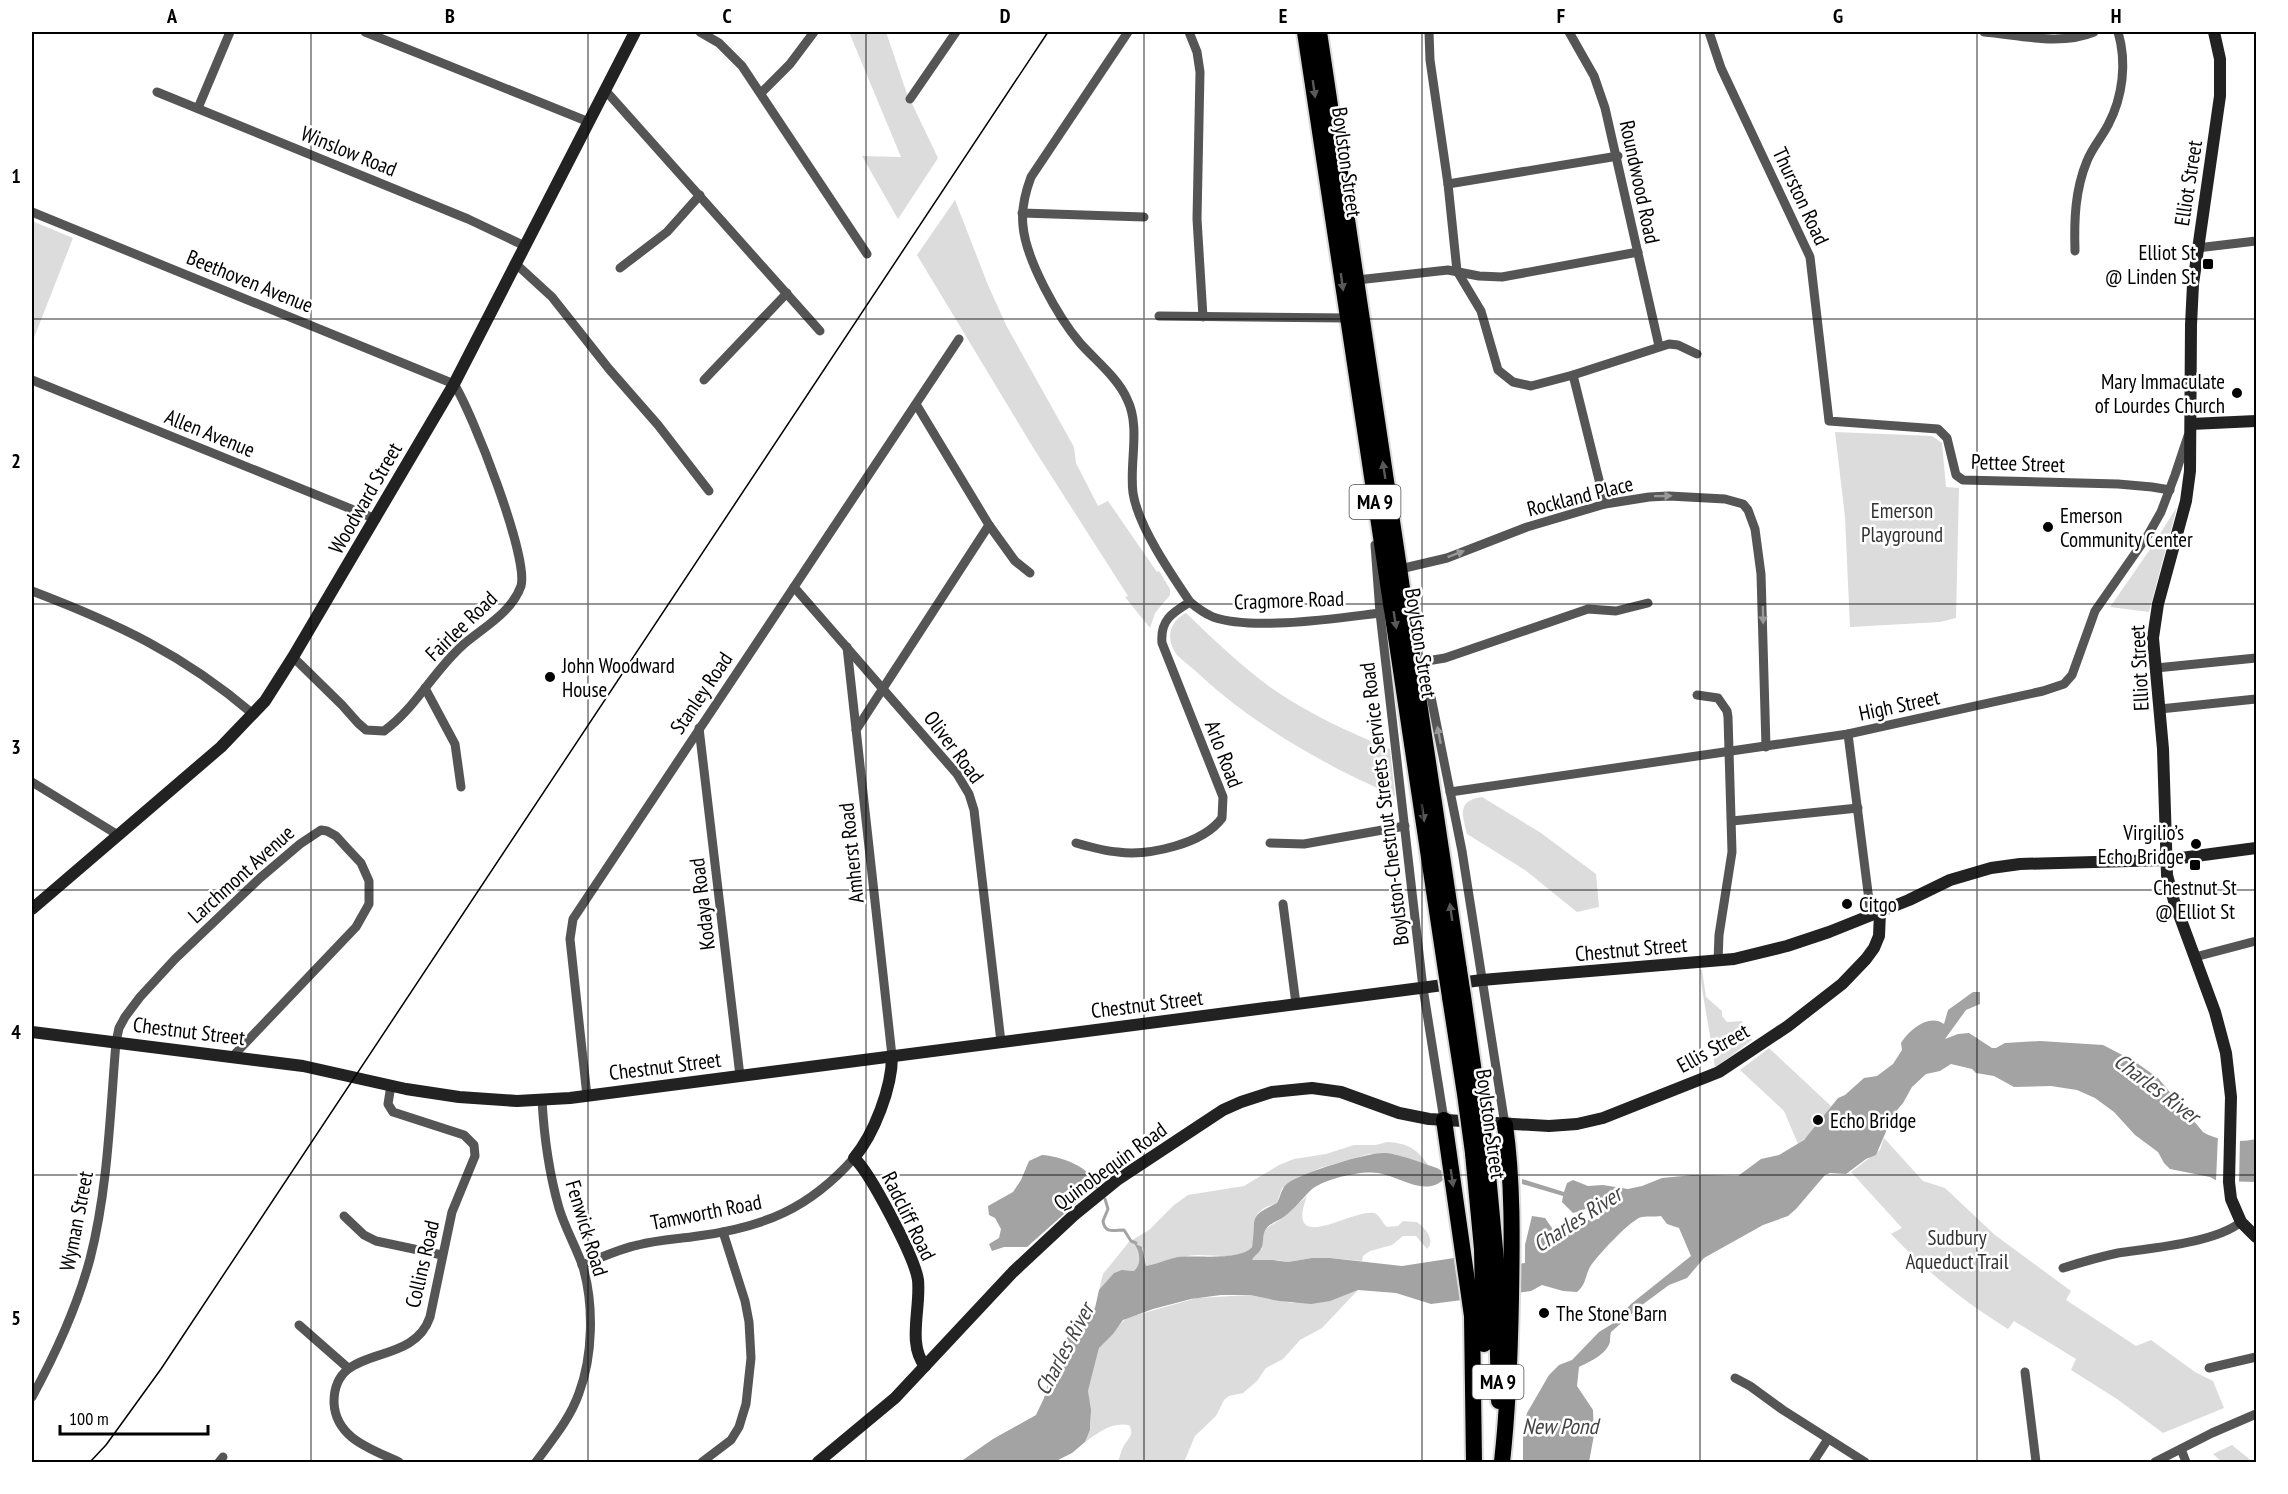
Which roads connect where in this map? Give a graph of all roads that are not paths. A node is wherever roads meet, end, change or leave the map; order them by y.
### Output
1 (230, 32) edge
2 (365, 32) edge
3 (635, 32) edge
4 (700, 32) edge
5 (814, 32) edge
6 (956, 32) edge
7 (1128, 32) edge
8 (1189, 32) edge
9 (1305, 32) edge
10 (1319, 32) edge
11 (1429, 32) edge
12 (1569, 32) edge
13 (1709, 32) edge
14 (1984, 32) edge
15 (2094, 32) edge
16 (2118, 32) edge
17 (2216, 33) edge
18 (605, 90) junction
19 (157, 92) dead end
20 (761, 93) junction
21 (910, 99) dead end
22 (198, 108) junction
23 (589, 122) junction
24 (1618, 156) junction
25 (1448, 184) junction
26 (700, 195) junction
27 (32, 212) edge
28 (1022, 213) junction
29 (1144, 217) dead end
30 (2256, 241) edge
31 (525, 246) junction
32 (2198, 248) junction
33 (2075, 251) dead end
34 (1638, 252) junction
35 (867, 254) dead end
36 (516, 264) junction
37 (620, 268) dead end
38 (1457, 272) junction
39 (1357, 280) junction
40 (787, 293) junction
41 (1160, 316) dead end
42 (1203, 317) junction
43 (1347, 318) junction
44 (820, 331) dead end
45 (959, 339) dead end
46 (1659, 346) junction
47 (1697, 354) dead end
48 (1573, 375) junction
49 (32, 380) edge
50 (704, 380) dead end
51 (454, 384) junction
52 (916, 404) junction
53 (1829, 421) joint
54 (2256, 421) edge
55 (2191, 424) junction
56 (1372, 482) junction
57 (2170, 490) junction
58 (709, 491) dead end
59 (1605, 504) junction
60 (376, 519) junction
61 (989, 525) junction
62 (1400, 569) junction
63 (1030, 573) dead end
64 (794, 587) junction
65 (32, 591) edge
66 (1190, 602) junction
67 (1648, 603) dead end
68 (1380, 613) junction
69 (847, 647) junction
70 (293, 657) junction
71 (2256, 658) edge
72 (1415, 663) junction
73 (2156, 668) junction
74 (425, 688) junction
75 (883, 688) junction
76 (1697, 695) dead end
77 (2256, 699) edge
78 (2160, 709) junction
79 (253, 714) junction
80 (699, 728) junction
81 (856, 730) junction
82 (1848, 734) junction
83 (1766, 747) junction
84 (1730, 753) junction
85 (32, 782) edge
86 (461, 787) dead end
87 (1450, 792) junction
88 (1858, 808) junction
89 (1732, 821) junction
90 (1406, 826) junction
91 (118, 835) junction
92 (1076, 843) dead end
93 (1270, 843) dead end
94 (2256, 848) edge
95 (2166, 860) junction
96 (1283, 904) dead end
97 (32, 909) edge
98 (1875, 914) junction
99 (2256, 941) edge
100 (2195, 957) junction
101 (1719, 961) junction
102 (1453, 971) junction
103 (1482, 980) junction
104 (1423, 988) junction
105 (1296, 1004) junction
106 (32, 1032) edge
107 (116, 1042) junction
108 (1001, 1042) junction
109 (233, 1056) junction
110 (892, 1056) junction
111 (740, 1076) junction
112 (391, 1085) junction
113 (587, 1096) junction
114 (542, 1100) junction
115 (1444, 1120) junction
116 (1505, 1125) junction
117 (854, 1158) junction
118 (344, 1216) dead end
119 (2241, 1222) junction
120 (723, 1232) junction
121 (2256, 1237) edge
122 (442, 1255) junction
123 (1497, 1260) junction
124 (582, 1265) junction
125 (2063, 1268) dead end
126 (1490, 1303) junction
127 (299, 1325) dead end
128 (2256, 1357) edge
129 (925, 1366) junction
130 (348, 1368) junction
131 (2210, 1368) dead end
132 (2025, 1372) dead end
133 (1736, 1378) dead end
134 (32, 1397) edge
135 (2256, 1414) edge
136 (1828, 1439) junction
137 (2181, 1449) junction
138 (399, 1462) edge
139 (536, 1462) edge
140 (702, 1462) edge
141 (818, 1462) edge
142 (1474, 1462) edge
143 (1484, 1462) edge
144 (1501, 1462) edge
145 (1813, 1462) edge
146 (1865, 1462) edge
147 (2036, 1462) edge
148 (2155, 1462) edge
149 (2186, 1462) edge

1 - 22 street
2 - 23 street
3 - 18 main road, Woodward Street
4 - 20 street
5 - 20 street
6 - 21 street
7 - 28 street
8 - 42 street
9 -> 43 highway, Boylston Street / MA 9
10 - 39 highway, Boylston Street / MA 9
11 - 25 street
12 - 24 street, Roundwood Road
13 - 53 street, Thurston Road
14 - 15 street
16 - 33 street
17 - 32 main road, Elliot Street
18 - 23 main road, Woodward Street
18 - 26 street
19 - 22 street, Winslow Road
20 - 35 street
22 - 31 street, Winslow Road
23 - 31 main road, Woodward Street
24 - 25 street
24 - 34 street, Roundwood Road
25 - 38 street
26 - 37 street
26 - 40 street
27 - 51 street, Beethoven Avenue
28 - 29 street
28 - 66 street, Cragmore Road
30 - 32 street
31 - 36 main road, Woodward Street
32 - 55 main road, Elliot Street
34 - 38 street
34 - 46 street, Roundwood Road
36 - 51 main road, Woodward Street
36 - 58 street
38 - 39 street
38 - 48 street
62 -> 39 highway, Boylston Street / MA 9
40 - 44 street
40 - 50 street
41 - 42 street
42 - 43 street
43 - 56 highway, Boylston Street / MA 9
45 - 52 street, Stanley Road
46 - 47 street
46 - 48 street
48 - 59 street
49 - 60 street, Allen Avenue
51 - 60 main road, Woodward Street
51 - 74 street, Fairlee Road
52 - 61 street
52 - 64 street, Stanley Road
53 - 57 street, Pettee Street
54 - 55 main road
55 - 57 street, High Street
55 - 73 main road, Elliot Street
56 - 68 street, Boylston-Chestnut Streets Service Road
56 -> 102 highway, Boylston Street / MA 9
57 - 82 street, High Street
62 -> 59 street, Rockland Place
59 -> 83 street, Rockland Place
60 - 70 main road, Woodward Street
61 - 63 street
61 - 75 street
62 - 72 highway, Boylston Street / MA 9
64 - 69 street, Oliver Road
64 - 80 street, Stanley Road
65 - 79 street
66 - 68 street, Cragmore Road
66 - 92 street, Arlo Road
67 - 72 street
68 - 90 street, Boylston-Chestnut Streets Service Road
69 - 75 street, Oliver Road
69 - 81 street, Amherst Road
70 - 74 street, Fairlee Road
70 - 79 main road, Woodward Street
71 - 73 street
87 -> 72 street
102 -> 72 highway, Boylston Street / MA 9
73 - 78 main road, Elliot Street
74 - 86 street
75 - 81 street
75 - 108 street, Oliver Road
76 - 84 street
77 - 78 street
78 - 95 main road, Elliot Street
79 - 91 main road, Woodward Street
80 - 111 street, Kodaya Road
80 - 113 street, Stanley Road
81 - 110 street, Amherst Road
82 - 83 street, High Street
82 - 88 street
83 - 84 street, High Street
84 - 87 street, High Street
84 - 89 street
85 - 91 street
87 - 103 street
88 - 89 street
88 - 98 street
89 - 101 street
90 - 93 street
90 - 104 street, Boylston-Chestnut Streets Service Road
91 - 97 main road, Woodward Street
94 - 95 main road, Chestnut Street
95 - 98 main road, Chestnut Street
95 - 100 main road, Elliot Street
96 - 105 street
98 - 101 main road, Chestnut Street
98 - 116 main road, Ellis Street
99 - 100 street
100 - 119 main road, Elliot Street
101 - 103 main road, Chestnut Street
102 - 123 highway, Boylston Street / MA 9, bridge
103 - 104 main road, Chestnut Street
103 - 116 street
104 - 105 main road, Chestnut Street
104 - 115 street, Boylston-Chestnut Streets Service Road
105 - 108 main road, Chestnut Street
106 - 107 main road, Chestnut Street
107 - 109 main road, Chestnut Street
107 - 109 street, Larchmont Avenue
107 - 134 street, Wyman Street
108 - 110 main road, Chestnut Street
109 - 112 main road, Chestnut Street
110 - 111 main road, Chestnut Street
110 - 117 main road, Tamworth Road
111 - 113 main road, Chestnut Street
112 - 114 main road, Chestnut Street
112 - 122 street, Collins Road
113 - 114 main road, Chestnut Street
114 - 124 street, Fenwick Road
115 - 116 main road, Quinobequin Road
115 -> 126 highway
115 - 129 main road, Quinobequin Road
116 - 123 highway
117 - 120 street, Tamworth Road
117 - 129 main road, Radcliff Road
118 - 122 street
119 - 121 main road
119 - 125 street
120 - 124 street, Tamworth Road
120 - 140 street
122 - 130 street, Collins Road
123 - 126 highway, MA 9
124 - 139 street, Fenwick Road
126 - 142 highway
126 - 143 highway, MA 9
126 - 144 highway
127 - 130 street
128 - 131 street
129 - 141 main road, Quinobequin Road
130 - 138 street
132 - 147 street
133 - 136 street
135 - 137 street
136 - 145 street
136 - 146 street
137 - 148 street
137 - 149 street

